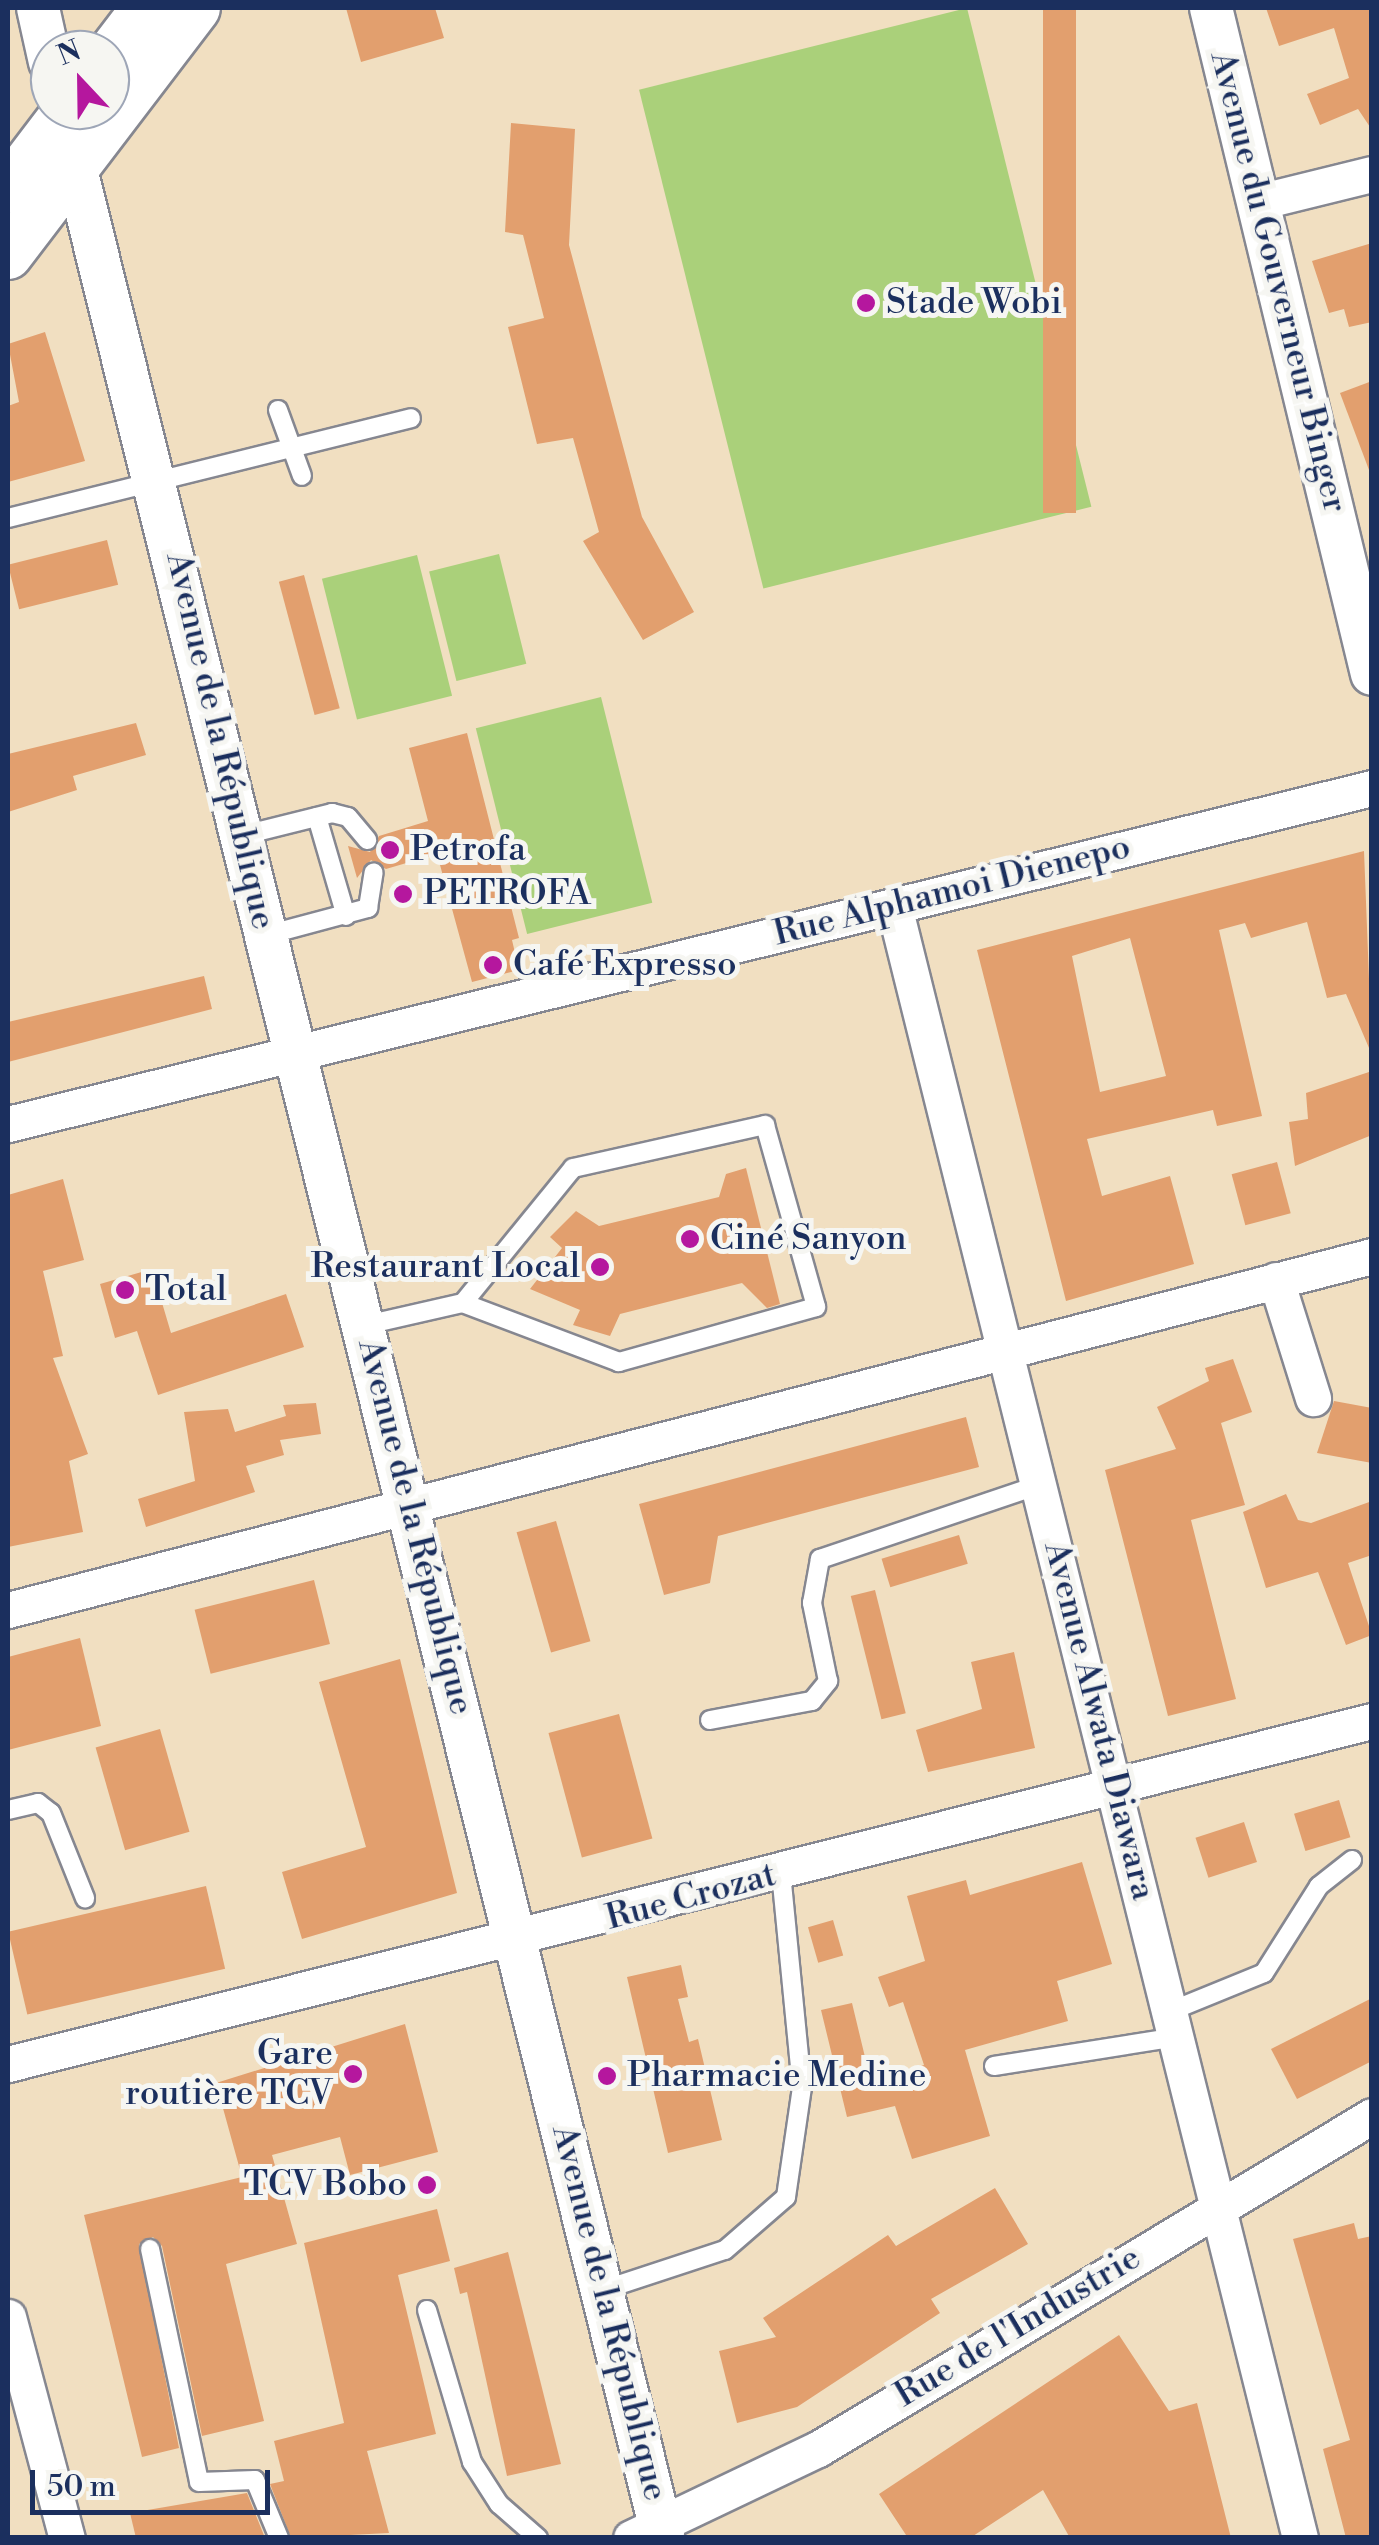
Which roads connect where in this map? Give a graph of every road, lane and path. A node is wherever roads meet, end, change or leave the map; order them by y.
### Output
1 (146, 8) edge
2 (196, 8) edge
3 (1211, 8) edge
4 (129, 30) edge
5 (51, 130) edge
6 (68, 130) edge
7 (75, 166) junction
8 (1372, 174) edge
9 (8, 189) edge
10 (1258, 202) junction
11 (8, 255) edge
12 (278, 410) dead end
13 (410, 418) dead end
14 (290, 448) junction
15 (302, 476) dead end
16 (158, 480) junction
17 (8, 518) edge
18 (1372, 674) edge
19 (1372, 788) edge
20 (317, 817) junction
21 (244, 835) junction
22 (367, 840) dead end
23 (374, 872) dead end
24 (894, 906) junction
25 (346, 916) junction
26 (266, 934) junction
27 (296, 1048) junction
28 (8, 1124) edge
29 (1372, 1256) edge
30 (1276, 1280) junction
31 (463, 1303) junction
32 (366, 1325) junction
33 (1009, 1349) junction
34 (1313, 1398) dead end
35 (1041, 1484) junction
36 (408, 1505) junction
37 (8, 1610) edge
38 (710, 1720) dead end
39 (1372, 1720) edge
40 (1112, 1786) junction
41 (8, 1810) edge
42 (1352, 1860) dead end
43 (780, 1873) junction
44 (85, 1898) dead end
45 (519, 1942) junction
46 (1174, 2024) junction
47 (8, 2064) edge
48 (994, 2066) dead end
49 (1372, 2116) edge
50 (1222, 2204) junction
51 (150, 2249) dead end
52 (603, 2290) junction
53 (427, 2310) dead end
54 (8, 2316) edge
55 (652, 2535) edge
56 (67, 2538) edge
57 (279, 2538) edge
58 (538, 2538) edge
59 (1300, 2538) edge

1 - 4 main road
2 - 7 main road
3 - 10 street, Avenue du Gouverneur Binger
5 - 9 main road
6 - 7 street, Avenue de la République
7 - 11 main road
7 - 16 street, Avenue de la République
8 - 10 street
10 - 18 street, Avenue du Gouverneur Binger
12 - 14 lane
13 - 14 lane
14 - 15 lane
14 - 16 lane
16 - 17 lane
16 - 21 street, Avenue de la République
19 - 24 street, Rue Alphamoi Dienepo
20 - 21 lane
20 - 22 lane
20 - 25 lane
21 - 26 street, Avenue de la République
23 - 25 lane
24 - 27 street, Rue Alphamoi Dienepo
24 - 33 street, Avenue Alwata Diawara
25 - 26 lane
26 - 27 street, Avenue de la République
27 - 28 street, Rue Alphamoi Dienepo
27 - 32 street, Avenue de la République
29 - 30 street
30 - 33 street
30 - 34 street
31 - 31 lane
31 - 32 lane
32 - 36 street, Avenue de la République
33 - 35 street, Avenue Alwata Diawara
33 - 36 street
35 - 38 lane
35 - 40 street, Avenue Alwata Diawara
36 - 37 street
36 - 45 street, Avenue de la République
39 - 40 street, Rue Crozat
40 - 43 street, Rue Crozat
40 - 46 street, Avenue Alwata Diawara
41 - 44 lane
42 - 46 lane
43 - 45 street, Rue Crozat
43 - 52 lane
45 - 47 street, Rue Crozat
45 - 52 street, Avenue de la République
46 - 48 lane
46 - 50 street, Avenue Alwata Diawara
49 - 50 street, Rue de l'Industrie
50 - 55 street, Rue de l'Industrie
50 - 59 street, Avenue Alwata Diawara
51 - 57 lane
52 - 55 street, Avenue de la République
53 - 58 lane
54 - 56 street

